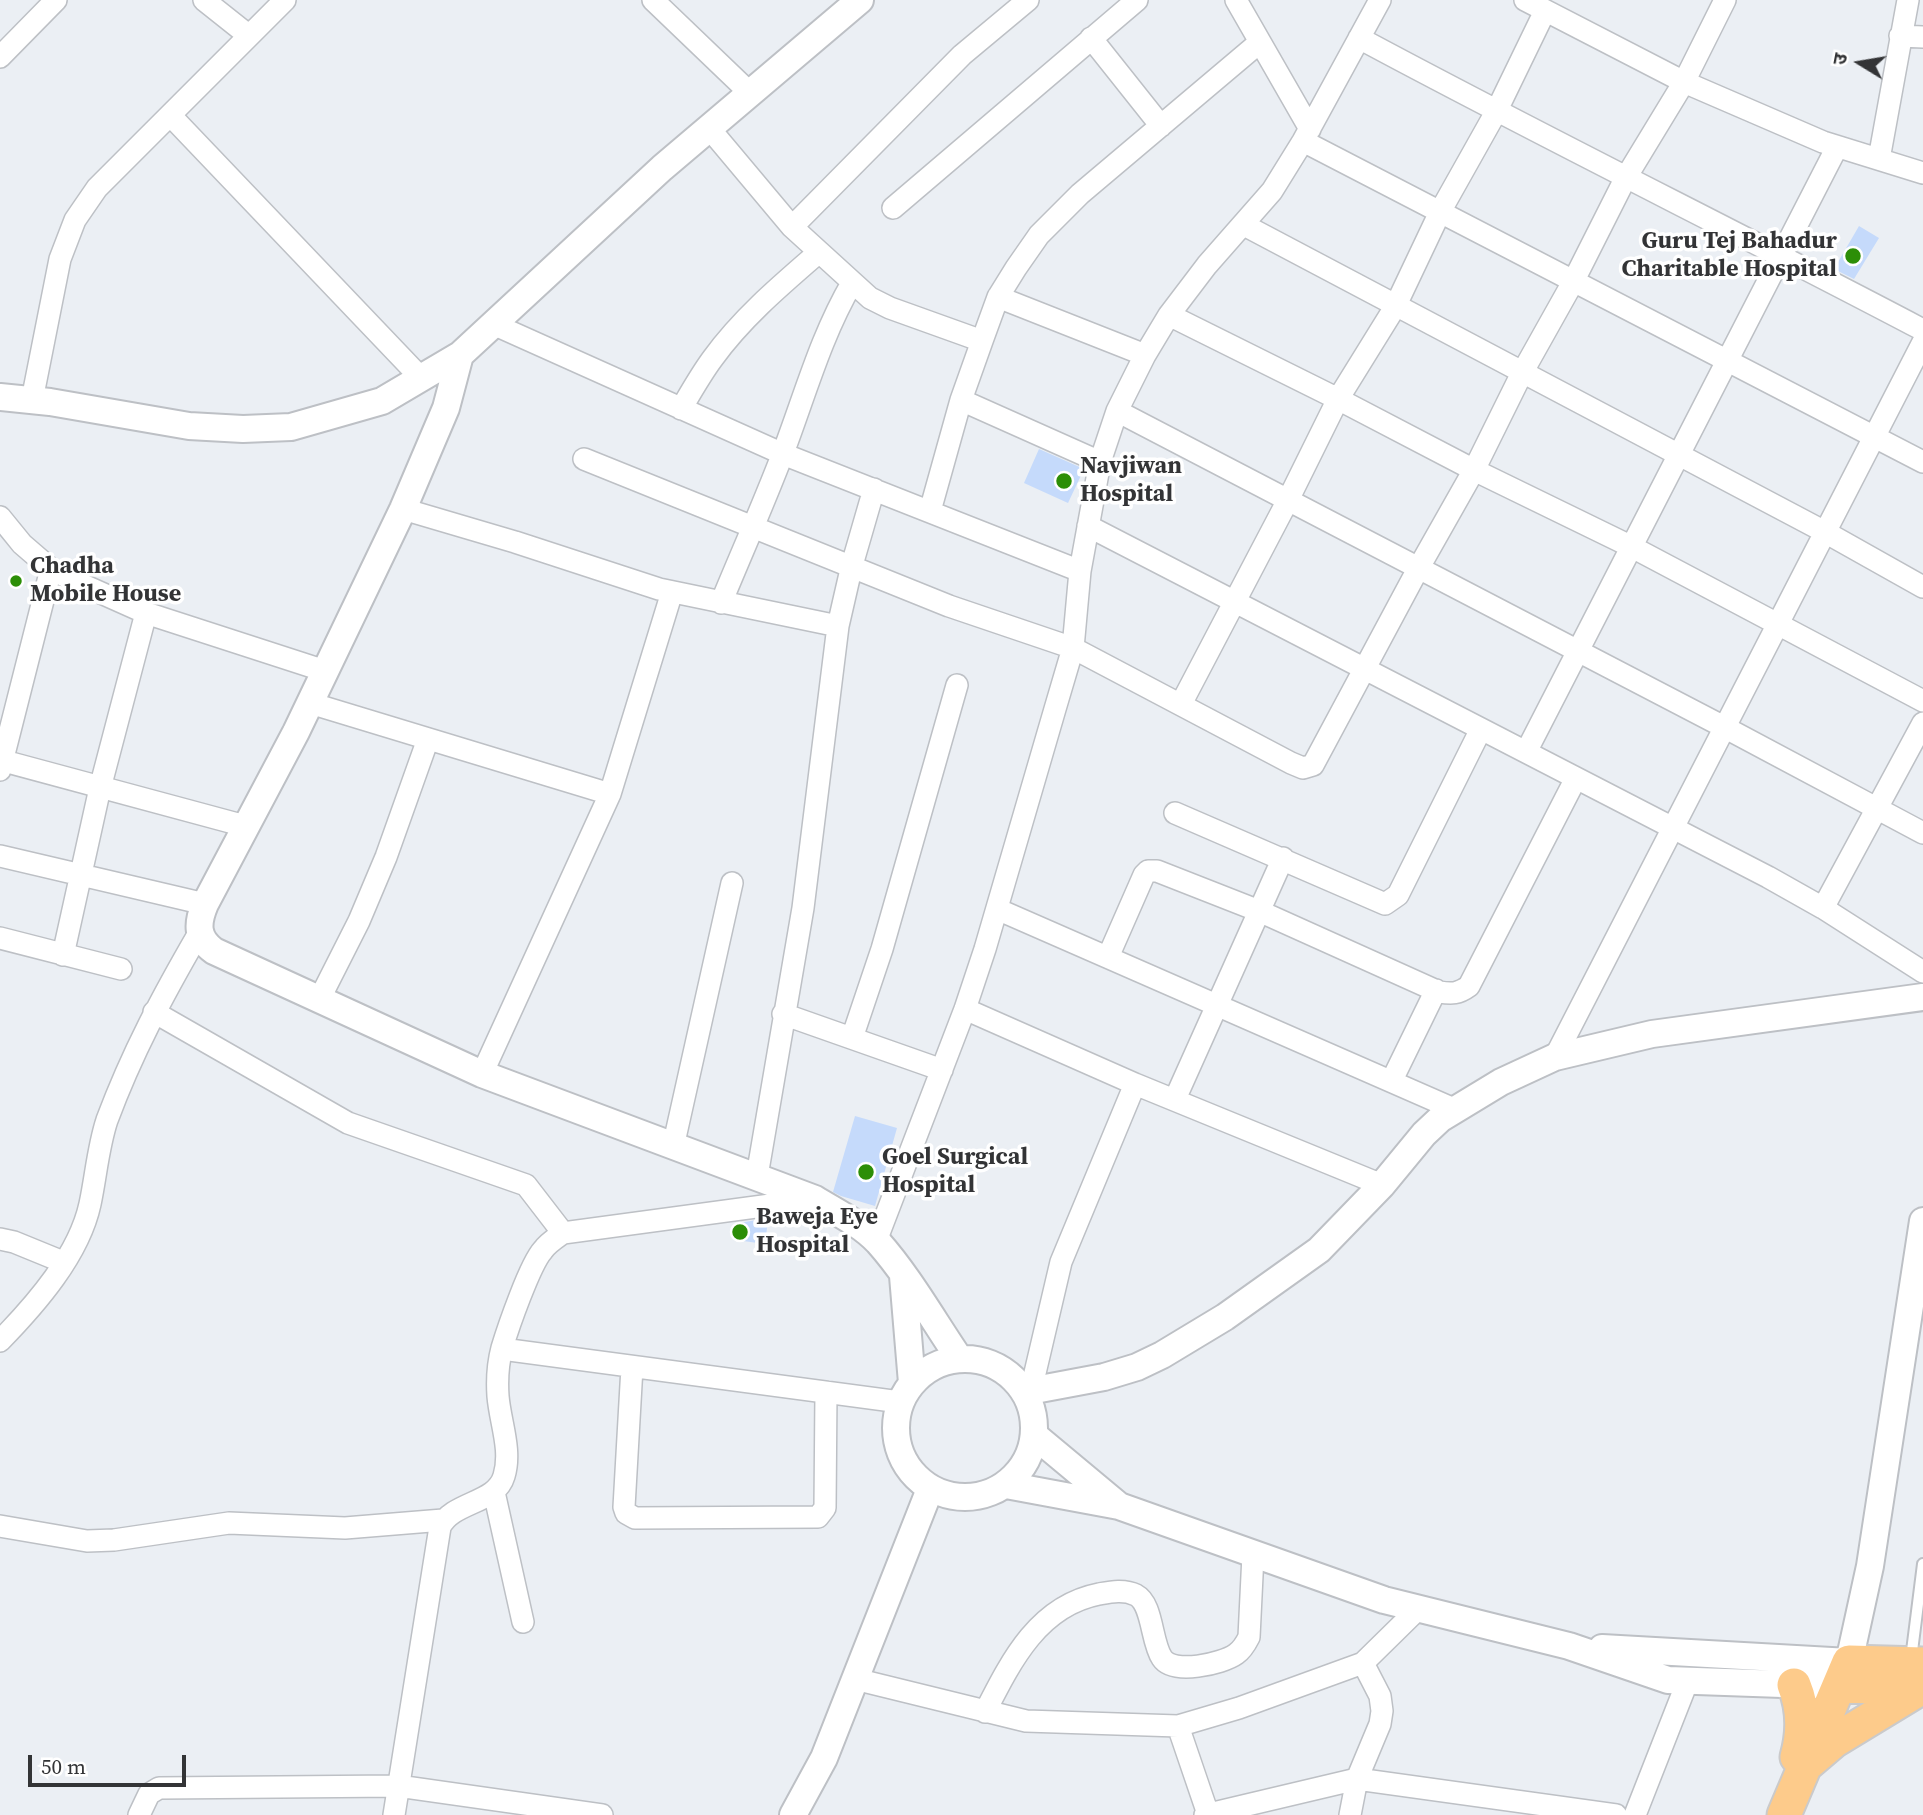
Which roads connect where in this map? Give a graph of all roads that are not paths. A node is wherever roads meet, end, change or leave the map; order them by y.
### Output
1 (56, 0) edge
2 (204, 0) edge
3 (285, 0) edge
4 (653, 0) edge
5 (860, 0) edge
6 (1028, 0) edge
7 (1137, 0) edge
8 (1236, 0) edge
9 (1380, 0) edge
10 (1525, 0) edge
11 (1725, 0) edge
12 (1908, 0) edge
13 (1545, 11) junction
14 (248, 35) junction
15 (1900, 36) junction
16 (1923, 37) edge
17 (1091, 38) junction
18 (1359, 38) junction
19 (1260, 41) junction
20 (0, 57) edge
21 (1684, 82) junction
22 (750, 93) junction
23 (1496, 112) junction
24 (171, 116) junction
25 (1161, 126) junction
26 (709, 128) junction
27 (1307, 135) junction
28 (1837, 147) junction
29 (1879, 159) junction
30 (1923, 173) edge
31 (1625, 178) junction
32 (892, 208) dead end
33 (1441, 210) junction
34 (1244, 225) junction
35 (792, 227) junction
36 (818, 253) junction
37 (1782, 256) junction
38 (1573, 282) junction
39 (852, 283) junction
40 (998, 298) junction
41 (1395, 306) junction
42 (1169, 315) junction
43 (492, 324) junction
44 (1923, 330) edge
45 (982, 341) junction
46 (1923, 342) edge
47 (460, 355) junction
48 (1145, 355) junction
49 (1728, 360) junction
50 (1522, 373) junction
51 (422, 379) junction
52 (0, 397) edge
53 (1338, 399) junction
54 (32, 400) junction
55 (961, 400) junction
56 (681, 409) junction
57 (1117, 411) junction
58 (1874, 437) junction
59 (783, 454) junction
60 (1679, 455) junction
61 (584, 459) dead end
62 (1100, 462) junction
63 (1923, 462) edge
64 (1474, 470) junction
65 (874, 489) junction
66 (1288, 500) junction
67 (403, 509) junction
68 (930, 511) junction
69 (0, 517) edge
70 (752, 526) junction
71 (1088, 526) junction
72 (1825, 532) junction
73 (1632, 547) junction
74 (852, 565) junction
75 (51, 569) junction
76 (1418, 569) junction
77 (1080, 571) junction
78 (1923, 587) edge
79 (672, 592) junction
80 (1235, 602) junction
81 (722, 603) junction
82 (146, 613) junction
83 (1777, 623) junction
84 (838, 626) junction
85 (1073, 648) junction
86 (1578, 651) junction
87 (1366, 670) junction
88 (325, 671) junction
89 (957, 685) dead end
90 (1923, 701) edge
91 (310, 703) junction
92 (1181, 704) junction
93 (1923, 723) edge
94 (1724, 727) junction
95 (1481, 729) junction
96 (428, 739) junction
97 (1526, 752) junction
98 (1, 763) edge
99 (1576, 778) junction
100 (100, 788) junction
101 (610, 794) junction
102 (1877, 809) junction
103 (1175, 813) dead end
104 (245, 826) junction
105 (1672, 828) junction
106 (1923, 833) edge
107 (0, 856) edge
108 (1283, 858) junction
109 (80, 873) junction
110 (732, 883) dead end
111 (205, 904) junction
112 (1823, 908) junction
113 (997, 909) junction
114 (1259, 911) junction
115 (199, 933) junction
116 (0, 938) edge
117 (64, 955) junction
118 (1108, 957) junction
119 (121, 969) dead end
120 (1923, 972) edge
121 (1436, 990) junction
122 (1923, 997) edge
123 (319, 1000) junction
124 (1216, 1004) junction
125 (965, 1009) junction
126 (153, 1012) junction
127 (783, 1014) junction
128 (852, 1038) junction
129 (1555, 1057) junction
130 (942, 1070) junction
131 (482, 1074) junction
132 (1392, 1080) junction
133 (1135, 1084) junction
134 (1175, 1099) junction
135 (1454, 1109) junction
136 (673, 1147) junction
137 (757, 1176) junction
138 (1382, 1185) junction
139 (815, 1199) junction
140 (1923, 1221) edge
141 (563, 1233) junction
142 (0, 1239) edge
143 (876, 1241) junction
144 (63, 1262) junction
145 (902, 1274) junction
146 (0, 1341) edge
147 (502, 1349) junction
148 (958, 1359) junction
149 (632, 1367) junction
150 (1027, 1391) junction
151 (826, 1392) junction
152 (906, 1392) junction
153 (1034, 1435) junction
154 (1006, 1485) junction
155 (930, 1489) junction
156 (494, 1492) junction
157 (1119, 1506) junction
158 (443, 1520) junction
159 (0, 1527) edge
160 (1253, 1555) junction
161 (1923, 1564) edge
162 (1418, 1609) junction
163 (523, 1622) dead end
164 (1569, 1646) junction
165 (1363, 1663) junction
166 (1844, 1674) junction
167 (1919, 1676) edge
168 (855, 1679) junction
169 (1688, 1681) junction
170 (1794, 1685) junction
171 (985, 1712) junction
172 (1178, 1726) junction
173 (1804, 1767) junction
174 (1357, 1779) junction
175 (398, 1786) junction
176 (1787, 1808) edge
177 (1206, 1814) edge
178 (139, 1815) edge
179 (394, 1815) edge
180 (602, 1815) edge
181 (793, 1815) edge
182 (1350, 1815) edge
183 (1616, 1815) edge
184 (1635, 1815) edge

1 - 20 street
2 - 14 street
3 - 14 street
4 - 22 street
5 - 22 street
6 - 35 street
7 - 17 street
8 - 19 street
9 - 18 street
10 - 13 street
11 - 21 street
12 - 15 street
13 - 21 street
13 - 23 street
14 - 24 street
15 - 16 street
15 - 29 street
17 - 25 street
17 - 32 street
18 - 23 street
18 - 27 street
19 - 25 street
19 - 27 street
21 - 28 street
21 - 31 street
22 - 26 street
23 - 31 street
23 - 33 street
24 - 51 street
24 - 54 street
25 - 40 street
26 - 35 street
26 - 43 street
27 - 33 street
27 - 34 street
28 - 29 street
28 - 37 street
29 - 30 street
31 - 37 street
31 - 38 street
33 - 38 street
33 - 41 street
34 - 41 street
34 - 42 street
35 - 36 street
36 - 39 street
36 - 56 street
37 - 44 street
37 - 49 street
38 - 49 street
38 - 50 street
39 - 45 street
39 - 59 street
40 - 45 street
40 - 48 street
41 - 50 street
41 - 53 street
42 - 48 street
42 - 53 street
43 - 47 street
43 - 56 street
45 - 55 street
46 - 58 street
47 - 51 street
47 - 67 street
48 - 57 street
49 - 58 street
49 - 60 street
50 - 60 street
50 - 64 street
51 - 54 street
52 - 54 street
53 - 64 street
53 - 66 street
55 - 62 street
55 - 68 street
56 - 59 street
57 - 62 street
57 - 66 street
58 - 63 street
58 - 72 street
59 - 65 street
59 - 70 street
60 - 72 street
60 - 73 street
61 - 70 street
62 - 71 street
64 - 73 street
64 - 76 street
65 - 68 street
65 - 74 street
66 - 76 street
66 - 80 street
67 - 79 street
67 - 88 street
68 - 77 street
69 - 75 street
70 - 74 street
70 - 81 street
71 - 77 street
71 - 80 street
72 - 78 street
72 - 83 street
73 - 83 street
73 - 86 street
74 - 84 street
74 - 85 street
75 - 82 street
75 - 98 street
76 - 86 street
76 - 87 street
77 - 85 street
79 - 81 street
79 - 101 street
80 - 87 street
80 - 92 street
81 - 84 street
82 - 88 street
82 - 100 street
83 - 90 street
83 - 94 street
84 - 127 street
85 - 92 street
85 - 113 street
86 - 94 street
86 - 97 street
87 - 92 street
87 - 95 street
88 - 91 street
89 - 128 street
91 - 96 street
91 - 104 street
93 - 102 street
94 - 102 street
94 - 105 street
95 - 97 street
95 - 108 street
96 - 101 street
96 - 123 street
97 - 99 street
98 - 100 street
99 - 105 street
99 - 121 street
100 - 104 street
100 - 109 street
101 - 131 street
102 - 106 street
102 - 112 street
103 - 108 street
104 - 111 street
105 - 112 street
105 - 129 street
107 - 109 street
108 - 114 street
109 - 111 street
109 - 117 street
110 - 136 street
111 - 115 street
112 - 120 street
113 - 118 street
113 - 125 street
114 - 118 street
114 - 121 street
114 - 124 street
115 - 123 street
115 - 126 street
116 - 117 street
117 - 119 street
118 - 124 street
121 - 132 street
122 - 129 street
123 - 131 street
124 - 132 street
124 - 134 street
125 - 130 street
125 - 133 street
126 - 141 street
126 - 144 street
127 - 128 street
127 - 137 street
128 - 130 street
129 - 135 street
130 - 143 street
131 - 136 street
132 - 135 street
133 - 134 street
133 - 150 street
134 - 138 street
135 - 138 street
136 - 137 street
137 - 139 street
138 - 150 street
139 - 141 street
139 - 143 street
140 - 166 street
141 - 147 street
142 - 144 street
143 - 145 street
144 - 146 street
145 - 148 street
145 - 152 street
147 - 149 street
147 - 156 street
148 - 150 street
148 - 152 street
149 - 151 street
149 - 151 street
150 - 153 street
151 - 152 street
152 - 155 street
153 - 154 street
153 - 157 street
154 - 155 street
154 - 157 street
155 - 168 street
156 - 158 street
156 - 163 street
157 - 160 street
158 - 159 street
158 - 175 street
160 - 162 street
160 - 171 street
161 - 167 lane
162 - 164 street
162 - 165 street
164 - 166 street
164 - 169 street
165 - 172 street
165 - 174 street
166 - 167 main road
166 - 170 street
166 - 173 main road
167 - 173 main road
168 - 171 street
168 - 181 street
169 - 170 street
169 - 184 street
170 - 176 main road
171 - 172 street
172 - 177 street
173 - 176 main road
174 - 177 street
174 - 182 street
174 - 183 street
175 - 178 street
175 - 179 street
175 - 180 street

